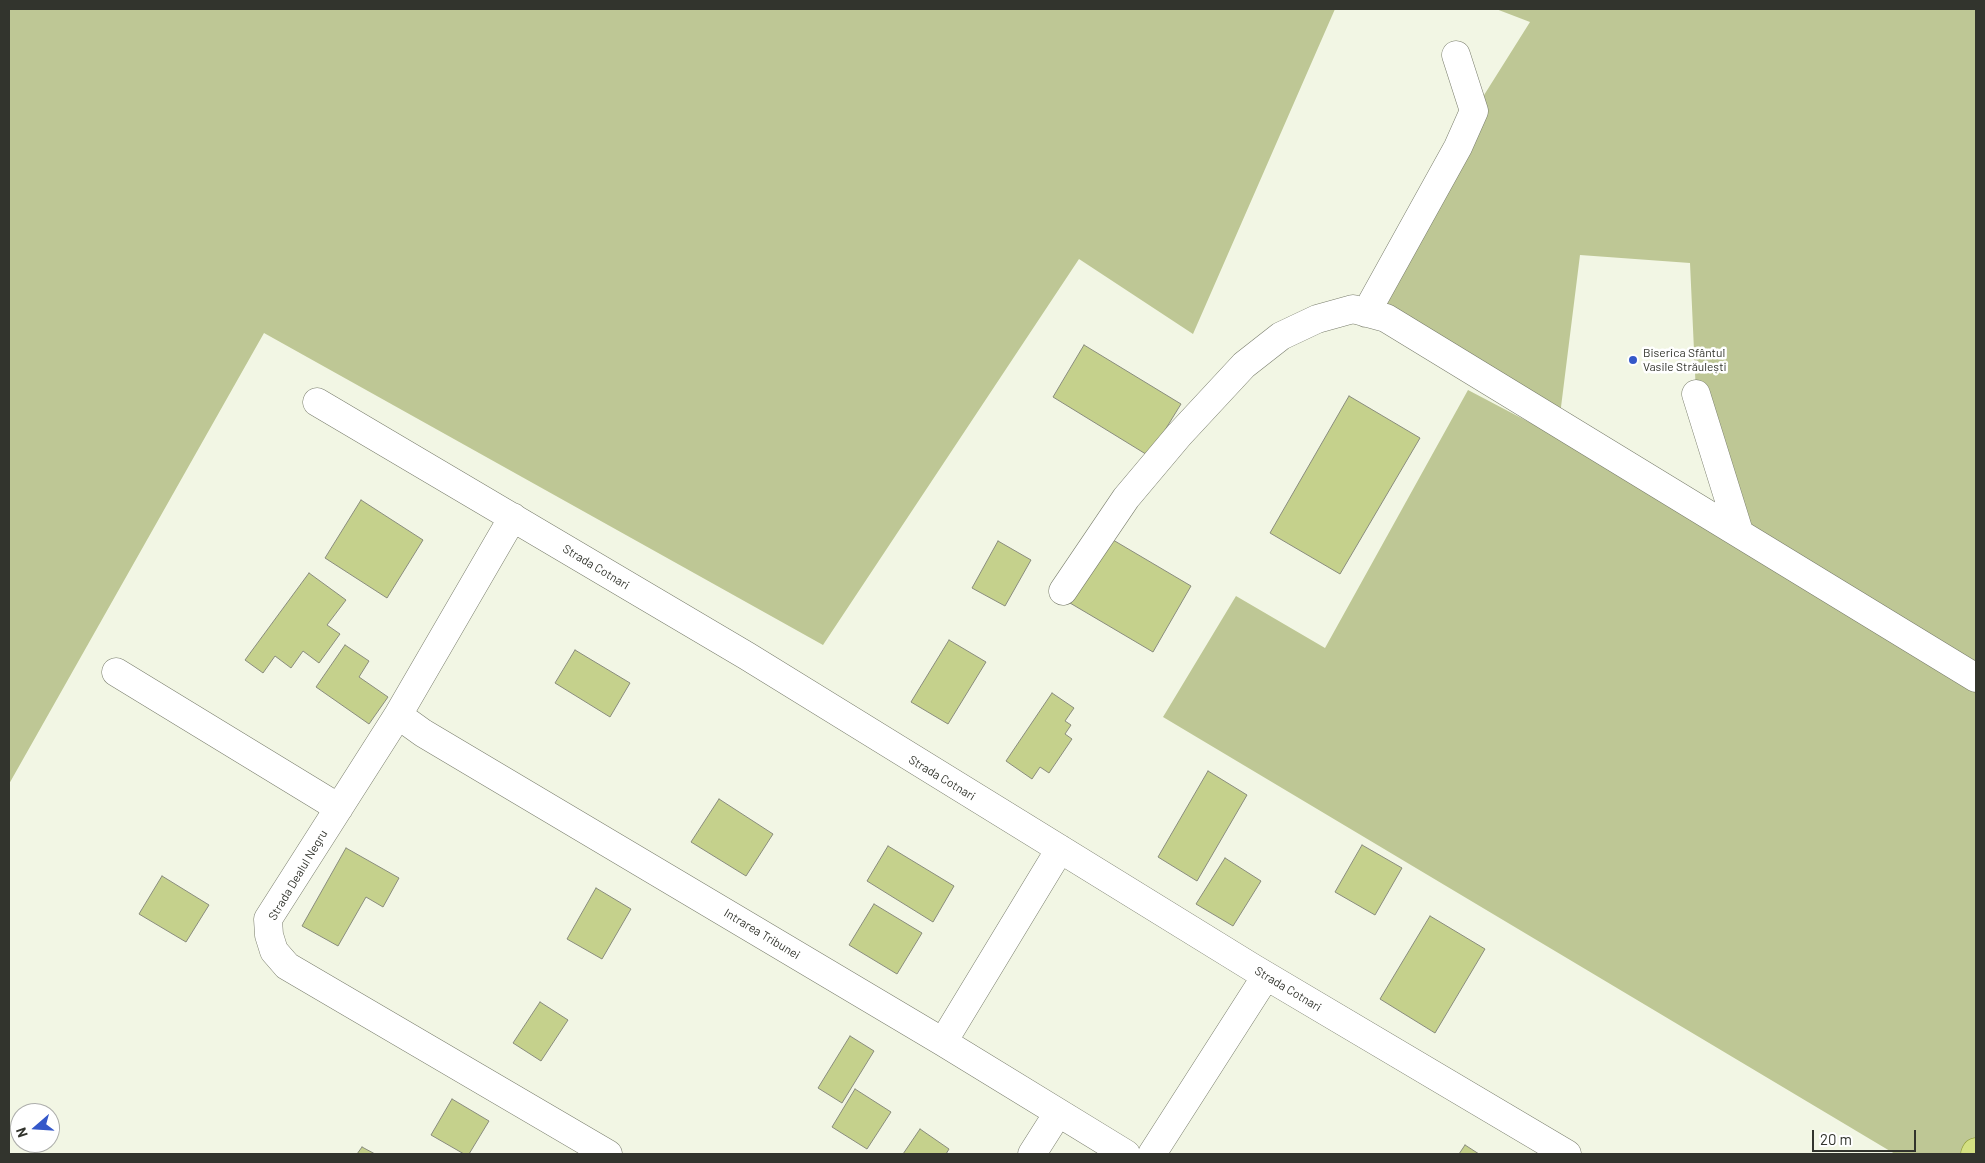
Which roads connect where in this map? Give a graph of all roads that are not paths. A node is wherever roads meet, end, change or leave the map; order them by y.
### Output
1 (1456, 55) dead end
2 (1366, 313) junction
3 (1696, 394) dead end
4 (316, 402) dead end
5 (513, 517) junction
6 (1739, 532) junction
7 (1063, 592) dead end
8 (116, 672) dead end
9 (1976, 678) edge
10 (398, 715) junction
11 (339, 808) junction
12 (1060, 849) junction
13 (1266, 976) junction
14 (943, 1042) junction
15 (1058, 1113) junction
16 (608, 1154) edge
17 (1032, 1154) edge
18 (1126, 1154) edge
19 (1152, 1154) edge
20 (1567, 1154) edge

1 - 2 street
2 - 6 street
2 - 7 street
3 - 6 street
4 - 5 street, Strada Cotnari
5 - 10 street, Strada Dealul Negru
5 - 12 street, Strada Cotnari
6 - 9 street
8 - 11 street
10 - 11 street, Strada Dealul Negru
10 - 14 street, Intrarea Tribunei
11 - 16 street, Strada Dealul Negru
12 - 13 street, Strada Cotnari
12 - 14 street
13 - 19 street
13 - 20 street, Strada Cotnari
14 - 15 street, Intrarea Tribunei
15 - 17 street
15 - 18 street, Intrarea Tribunei

